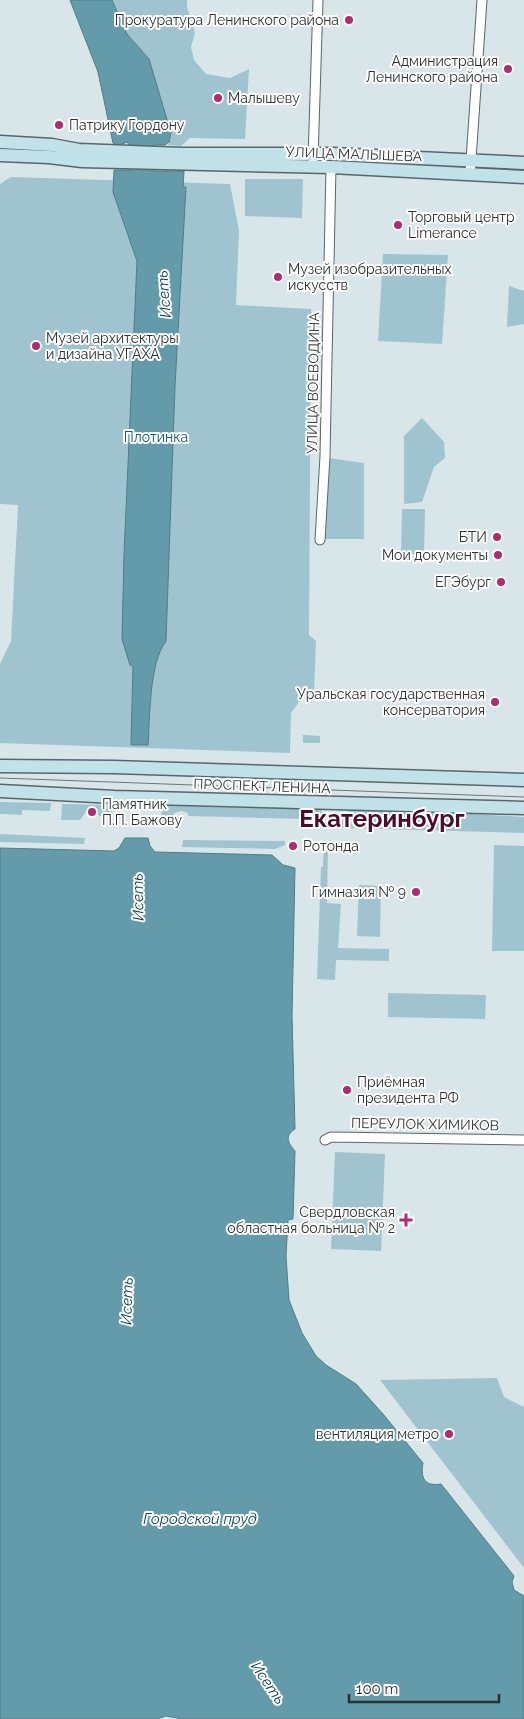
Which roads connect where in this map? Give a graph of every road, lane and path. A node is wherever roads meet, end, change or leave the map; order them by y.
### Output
1 (318, 0) edge
2 (482, 0) edge
3 (0, 142) edge
4 (0, 155) edge
5 (109, 156) junction
6 (313, 160) junction
7 (471, 160) junction
8 (524, 163) edge
9 (331, 167) junction
10 (470, 174) junction
11 (524, 177) edge
12 (320, 540) dead end
13 (0, 766) edge
14 (524, 780) edge
15 (0, 791) edge
16 (524, 808) edge
17 (326, 1140) dead end
18 (524, 1140) edge

1 - 6 street
2 - 7 street
3 - 5 main road
4 - 5 main road
5 - 6 main road, УЛИЦА МАЛЫШЕВА
6 - 7 main road, УЛИЦА МАЛЫШЕВА
6 - 9 main road, УЛИЦА МАЛЫШЕВА
7 - 8 main road, УЛИЦА МАЛЫШЕВА
7 - 10 street
9 - 10 main road, УЛИЦА МАЛЫШЕВА
9 - 12 street, УЛИЦА ВОЕВОДИНА
10 - 11 main road, УЛИЦА МАЛЫШЕВА
13 - 14 main road, ПРОСПЕКТ ЛЕНИНА
15 - 16 main road, ПРОСПЕКТ ЛЕНИНА
17 - 18 street, ПЕРЕУЛОК ХИМИКОВ

